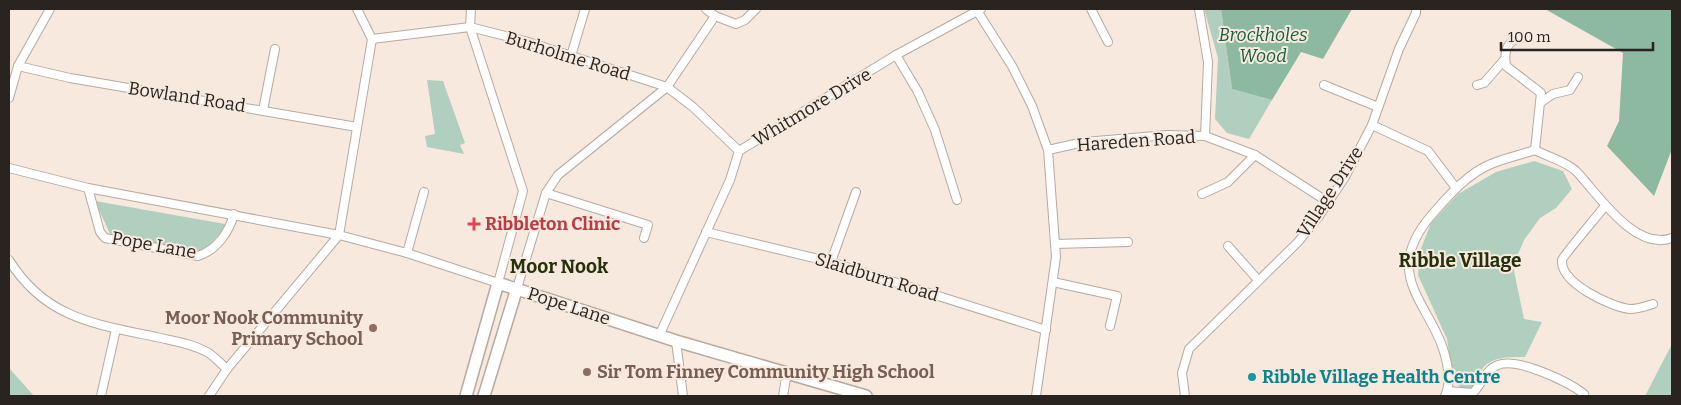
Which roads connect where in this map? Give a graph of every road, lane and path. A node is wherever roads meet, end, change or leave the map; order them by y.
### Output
1 (50, 9) edge
2 (357, 9) edge
3 (471, 9) edge
4 (584, 9) edge
5 (706, 9) edge
6 (756, 9) edge
7 (979, 9) edge
8 (1091, 9) edge
9 (1199, 9) edge
10 (1424, 9) edge
11 (1416, 11) edge
12 (715, 16) junction
13 (470, 27) junction
14 (1528, 37) dead end
15 (372, 39) junction
16 (1108, 42) dead end
17 (275, 49) dead end
18 (896, 55) junction
19 (571, 56) junction
20 (1505, 58) junction
21 (18, 66) junction
22 (1578, 77) dead end
23 (1324, 85) dead end
24 (1477, 86) dead end
25 (667, 88) junction
26 (9, 98) edge
27 (1540, 103) junction
28 (1378, 106) junction
29 (263, 110) junction
30 (1372, 125) junction
31 (357, 127) junction
32 (1205, 136) junction
33 (1048, 150) junction
34 (1535, 150) junction
35 (739, 151) junction
36 (1254, 155) junction
37 (9, 168) edge
38 (88, 188) junction
39 (1456, 188) junction
40 (424, 192) dead end
41 (856, 192) dead end
42 (546, 193) junction
43 (1202, 194) dead end
44 (957, 200) dead end
45 (1328, 202) junction
46 (1605, 206) junction
47 (234, 214) junction
48 (706, 232) junction
49 (339, 235) junction
50 (644, 238) dead end
51 (1672, 238) edge
52 (1128, 242) dead end
53 (1055, 244) junction
54 (1228, 246) dead end
55 (407, 252) junction
56 (9, 260) edge
57 (831, 262) junction
58 (1258, 280) junction
59 (1053, 282) junction
60 (498, 283) junction
61 (517, 288) junction
62 (1653, 304) dead end
63 (1110, 326) dead end
64 (116, 329) junction
65 (1046, 330) junction
66 (659, 336) junction
67 (676, 342) junction
68 (227, 369) junction
69 (787, 372) junction
70 (1446, 394) edge
71 (1584, 394) dead end
72 (101, 396) edge
73 (209, 396) edge
74 (466, 396) edge
75 (484, 396) edge
76 (683, 396) edge
77 (783, 396) edge
78 (866, 396) edge
79 (1036, 396) edge
80 (1184, 396) edge

1 - 21 street
2 - 15 street
3 - 13 street
4 - 19 street
5 - 12 street
6 - 12 street
7 - 18 street, Whitmore Drive
7 - 33 street
8 - 16 street
9 - 32 street
10 - 11 street, Village Drive
11 - 28 street, Village Drive
12 - 25 street
13 - 15 street, Burholme Road
13 - 19 street, Burholme Road
13 - 60 street
14 - 20 street
15 - 31 street
17 - 29 street
18 - 35 street, Whitmore Drive
18 - 44 street
19 - 25 street, Burholme Road
20 - 24 street
20 - 27 street
21 - 26 street
21 - 29 street, Bowland Road
22 - 27 street
23 - 28 street
25 - 35 street, Burholme Road
25 - 42 street
27 - 34 street
28 - 30 street, Village Drive
29 - 31 street, Bowland Road
30 - 39 street
30 - 45 street, Village Drive
31 - 49 street
32 - 33 street, Hareden Road
32 - 36 street, Hareden Road
33 - 53 street
34 - 39 street
34 - 46 street
35 - 48 street, Whitmore Drive
36 - 43 street
36 - 45 street, Hareden Road
37 - 38 street, Pope Lane
38 - 47 street, Pope Lane
38 - 47 street, Pope Lane
39 - 70 street
40 - 55 street
41 - 57 street
42 - 50 street
42 - 61 street
45 - 58 street, Village Drive
46 - 51 street
46 - 62 street
47 - 49 street, Pope Lane
48 - 57 street, Slaidburn Road
48 - 66 street, Whitmore Drive
49 - 55 street, Pope Lane
49 - 68 street
52 - 53 street
53 - 59 street
54 - 58 street
55 - 60 street, Pope Lane
56 - 64 street
57 - 65 street, Slaidburn Road
58 - 80 street, Village Drive
59 - 63 street
59 - 65 street
60 - 61 street, Pope Lane
60 - 74 street
61 - 66 street, Pope Lane
61 - 75 street
64 - 68 street
64 - 72 street
65 - 79 street
66 - 67 street, Pope Lane
67 - 69 street, Pope Lane
67 - 76 street
68 - 73 street
69 - 77 street
69 - 78 street, Pope Lane
70 - 71 street

